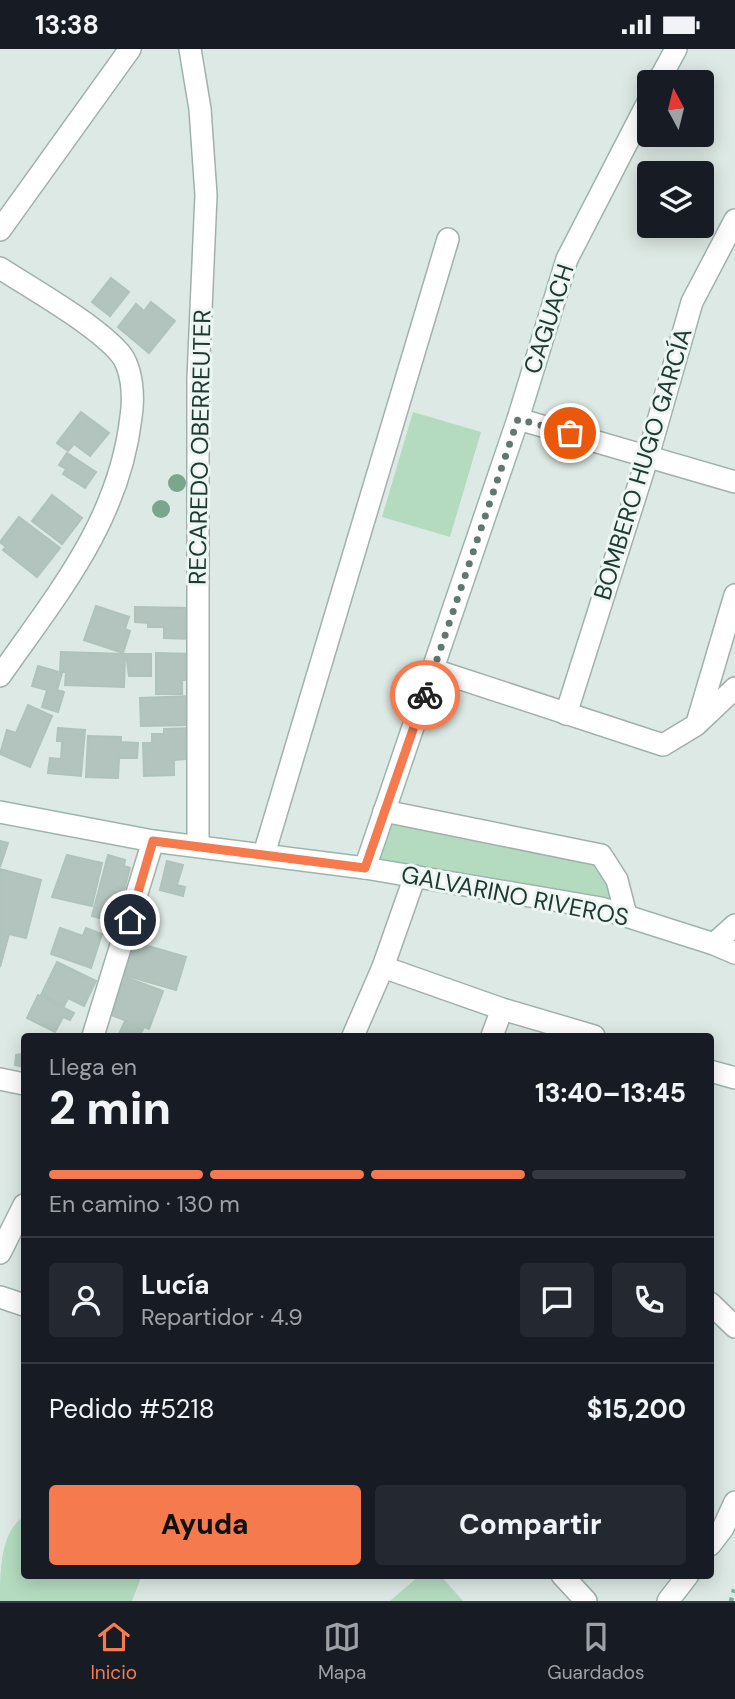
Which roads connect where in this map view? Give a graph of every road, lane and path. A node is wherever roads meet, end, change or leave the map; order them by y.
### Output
1 (130, 49) edge
2 (190, 49) edge
3 (676, 49) edge
4 (665, 70) edge
5 (637, 124) edge
6 (735, 220) edge
7 (0, 230) edge
8 (449, 239) dead end
9 (0, 268) edge
10 (518, 419) junction
11 (648, 456) junction
12 (735, 482) edge
13 (735, 595) edge
14 (434, 670) junction
15 (0, 676) edge
16 (735, 688) edge
17 (566, 714) junction
18 (696, 725) junction
19 (384, 811) junction
20 (0, 812) edge
21 (153, 841) junction
22 (198, 846) junction
23 (264, 854) junction
24 (365, 868) junction
25 (415, 876) junction
26 (626, 915) junction
27 (735, 925) edge
28 (714, 944) junction
29 (735, 953) edge
30 (383, 967) junction
31 (502, 1009) junction
32 (94, 1033) edge
33 (353, 1033) edge
34 (493, 1033) edge
35 (584, 1033) edge
36 (714, 1072) edge
37 (735, 1078) edge
38 (0, 1079) edge
39 (21, 1083) edge
40 (21, 1211) edge
41 (0, 1252) edge
42 (0, 1297) edge
43 (21, 1304) edge
44 (714, 1307) edge
45 (735, 1327) edge
46 (735, 1502) edge
47 (714, 1540) edge
48 (566, 1579) edge
49 (685, 1579) edge
50 (735, 1586) edge
51 (586, 1601) edge
52 (668, 1601) edge
53 (731, 1601) edge

1 - 7 street
2 - 22 street, RECAREDO OBERREUTER
3 - 4 street
5 - 10 street, CAGUACH
6 - 11 street, BOMBERO HUGO GARCÍA
8 - 23 street
9 - 15 street
10 - 11 street
10 - 14 street, CAGUACH
11 - 12 street
11 - 17 street, BOMBERO HUGO GARCÍA
13 - 18 street
14 - 17 street
14 - 19 street, CAGUACH
16 - 18 street
17 - 18 street
19 - 24 street, CAGUACH
19 - 26 street
20 - 21 street, GALVARINO RIVEROS
21 - 22 street, GALVARINO RIVEROS
21 - 32 street
22 - 23 street, GALVARINO RIVEROS
23 - 24 street, GALVARINO RIVEROS
24 - 25 street, GALVARINO RIVEROS
25 - 26 street, GALVARINO RIVEROS
25 - 30 street
26 - 28 street, GALVARINO RIVEROS
27 - 28 street
28 - 29 street, GALVARINO RIVEROS
30 - 31 street
30 - 33 street
31 - 34 street
31 - 35 street
36 - 37 street
38 - 39 street
40 - 41 street
42 - 43 street
44 - 45 street
46 - 47 street
48 - 51 street
49 - 52 street
50 - 53 path

